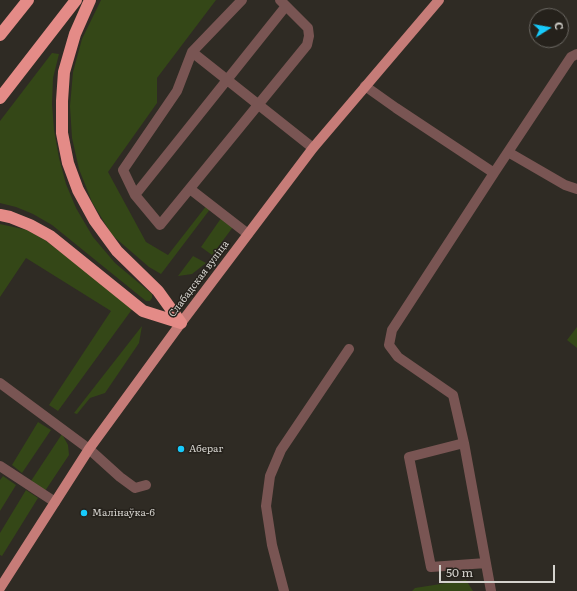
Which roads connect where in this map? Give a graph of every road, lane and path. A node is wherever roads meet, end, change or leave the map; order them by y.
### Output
1 (28, 0) edge
2 (76, 0) edge
3 (90, 0) edge
4 (242, 0) edge
5 (439, 0) edge
6 (283, 3) edge
7 (0, 35) edge
8 (192, 52) junction
9 (577, 54) edge
10 (226, 80) junction
11 (365, 86) junction
12 (0, 98) edge
13 (259, 106) junction
14 (313, 148) junction
15 (508, 152) junction
16 (494, 173) junction
17 (190, 189) junction
18 (577, 189) edge
19 (135, 195) junction
20 (0, 215) edge
21 (248, 234) junction
22 (181, 323) junction
23 (349, 349) dead end
24 (0, 383) edge
25 (464, 443) junction
26 (89, 449) junction
27 (0, 466) edge
28 (146, 485) dead end
29 (55, 502) junction
30 (486, 563) junction
31 (0, 588) edge
32 (284, 591) edge
33 (491, 591) edge

1 - 7 highway
2 - 12 highway
3 - 22 highway
4 - 8 lane
5 - 11 main road, Слабадская вуліца
6 - 10 lane
6 - 13 lane
8 - 10 lane
8 - 19 lane
9 - 15 lane
10 - 13 lane
10 - 19 lane
11 - 14 main road, Слабадская вуліца
11 - 16 lane
13 - 14 lane
13 - 17 lane
14 - 21 main road, Слабадская вуліца
15 - 16 lane
15 - 18 lane
16 - 25 lane
17 - 19 lane
17 - 21 lane
20 - 22 highway
21 - 22 main road, Слабадская вуліца
22 - 26 main road, Слабадская вуліца
23 - 32 lane
24 - 26 lane
25 - 30 lane
25 - 30 lane
26 - 28 lane
26 - 29 main road, Слабадская вуліца
27 - 29 lane
29 - 31 main road, Слабадская вуліца
30 - 33 lane

